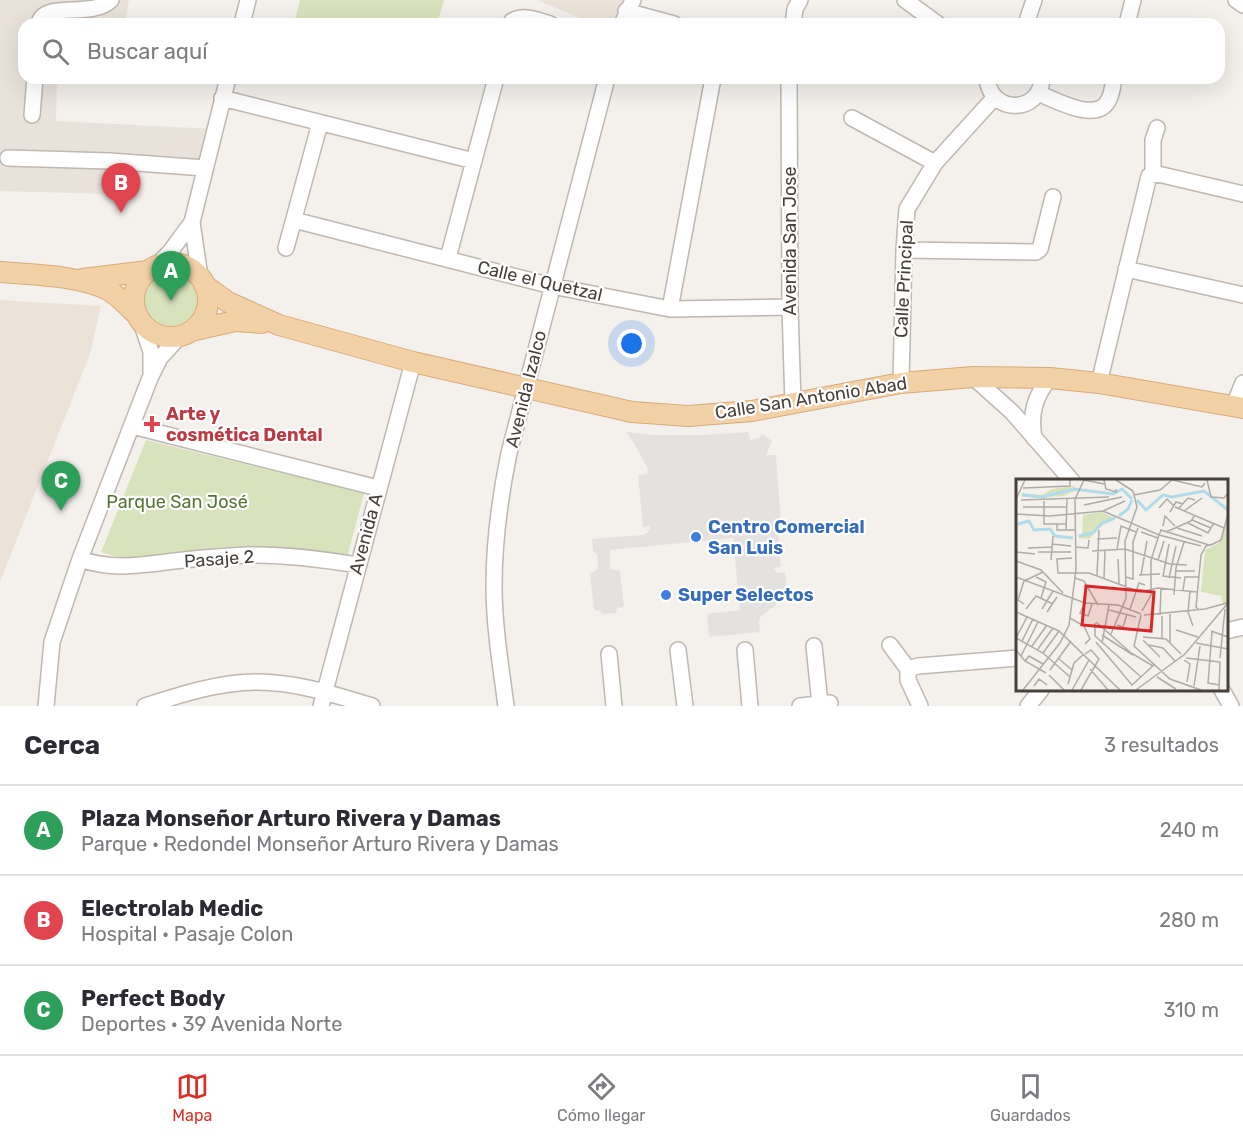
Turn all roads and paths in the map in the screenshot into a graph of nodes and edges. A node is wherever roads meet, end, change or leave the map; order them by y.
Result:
1 (111, 0) edge
2 (248, 0) edge
3 (800, 0) edge
4 (1034, 0) edge
5 (1133, 0) edge
6 (1236, 0) edge
7 (914, 3) edge
8 (1243, 5) edge
9 (627, 12) edge
10 (40, 18) edge
11 (244, 18) edge
12 (650, 18) edge
13 (794, 18) edge
14 (931, 18) edge
15 (1028, 18) edge
16 (1128, 18) edge
17 (35, 84) edge
18 (226, 84) edge
19 (494, 84) edge
20 (605, 84) edge
21 (712, 84) edge
22 (789, 84) edge
23 (988, 84) edge
24 (1040, 84) edge
25 (1112, 84) edge
26 (1038, 93) junction
27 (994, 97) junction
28 (222, 98) junction
29 (32, 115) dead end
30 (852, 118) dead end
31 (320, 123) junction
32 (1158, 128) dead end
33 (8, 158) dead end
34 (474, 161) junction
35 (935, 164) junction
36 (205, 168) junction
37 (1151, 175) junction
38 (1243, 194) edge
39 (1053, 197) dead end
40 (294, 220) junction
41 (192, 222) junction
42 (286, 248) dead end
43 (904, 250) junction
44 (448, 258) junction
45 (152, 268) junction
46 (1126, 268) junction
47 (0, 272) edge
48 (71, 279) junction
49 (202, 281) junction
50 (552, 286) junction
51 (1243, 296) edge
52 (790, 307) junction
53 (670, 309) junction
54 (139, 319) junction
55 (279, 325) junction
56 (185, 334) junction
57 (413, 362) junction
58 (973, 377) junction
59 (150, 378) junction
60 (1050, 378) junction
61 (901, 383) junction
62 (1099, 383) junction
63 (1243, 383) edge
64 (525, 388) junction
65 (793, 404) junction
66 (1239, 407) edge
67 (132, 426) junction
68 (1034, 438) junction
69 (1070, 479) edge
70 (378, 488) junction
71 (80, 560) junction
72 (358, 565) junction
73 (1243, 627) edge
74 (1228, 631) edge
75 (890, 645) dead end
76 (814, 646) dead end
77 (678, 650) dead end
78 (745, 650) dead end
79 (609, 654) dead end
80 (1016, 658) edge
81 (908, 669) junction
82 (1040, 691) edge
83 (1223, 691) edge
84 (322, 699) edge
85 (827, 705) edge
86 (46, 706) edge
87 (145, 706) edge
88 (372, 706) edge
89 (506, 706) edge
90 (614, 706) edge
91 (685, 706) edge
92 (750, 706) edge
93 (800, 706) edge
94 (920, 706) edge
95 (1028, 706) edge
96 (1231, 706) edge

1 - 10 street
2 - 11 street
3 - 13 street
4 - 15 street
5 - 16 street
6 - 8 street
7 - 14 street
9 - 12 street
17 - 29 street
18 - 28 street
19 - 34 street
20 - 50 street, Avenida Izalco
21 - 53 street
22 - 52 street, Avenida San Jose
23 - 27 street
24 - 26 street
25 - 26 street
26 - 27 street
27 - 35 street, Calle Principal
28 - 31 street
28 - 36 street
30 - 35 street
31 - 34 street
31 - 40 street
32 - 37 street
33 - 36 street
34 - 44 street
35 - 43 street, Calle Principal
36 - 41 street
37 - 38 street
37 - 46 street
39 - 43 street
40 - 42 street
40 - 44 street, Calle el Quetzal
41 - 45 street
41 - 49 street
43 - 61 street, Calle Principal
44 - 50 street, Calle el Quetzal
45 - 48 main road
45 - 49 main road
45 - 54 main road
46 - 51 street
46 - 62 street
47 - 48 main road
48 - 54 main road
49 - 55 main road, Calle San Antonio Abad
49 - 56 main road
50 - 53 street, Calle el Quetzal
50 - 64 street, Avenida Izalco
52 - 53 street, Calle el Quetzal
52 - 65 street, Avenida San Jose
54 - 56 main road
54 - 59 street
55 - 56 main road, Calle San Antonio Abad
55 - 57 main road, Calle San Antonio Abad
56 - 59 street
57 - 64 main road, Calle San Antonio Abad
57 - 70 street, Avenida A
58 - 60 main road, Calle San Antonio Abad
58 - 61 main road, Calle San Antonio Abad
58 - 68 street
59 - 67 street
60 - 62 main road, Calle San Antonio Abad
60 - 68 street
61 - 65 main road, Calle San Antonio Abad
62 - 66 main road, Calle San Antonio Abad
63 - 66 street
64 - 65 main road, Calle San Antonio Abad
64 - 89 street, Avenida Izalco
67 - 70 street
67 - 71 street
68 - 69 street
70 - 72 street, Avenida A
71 - 72 street, Pasaje 2
71 - 86 street
72 - 84 street, Avenida A
73 - 74 street
75 - 81 street
76 - 85 street
77 - 91 street
78 - 92 street
79 - 90 street
80 - 81 street
81 - 94 street
82 - 95 street
83 - 96 street
84 - 87 street
84 - 88 street
85 - 93 street

